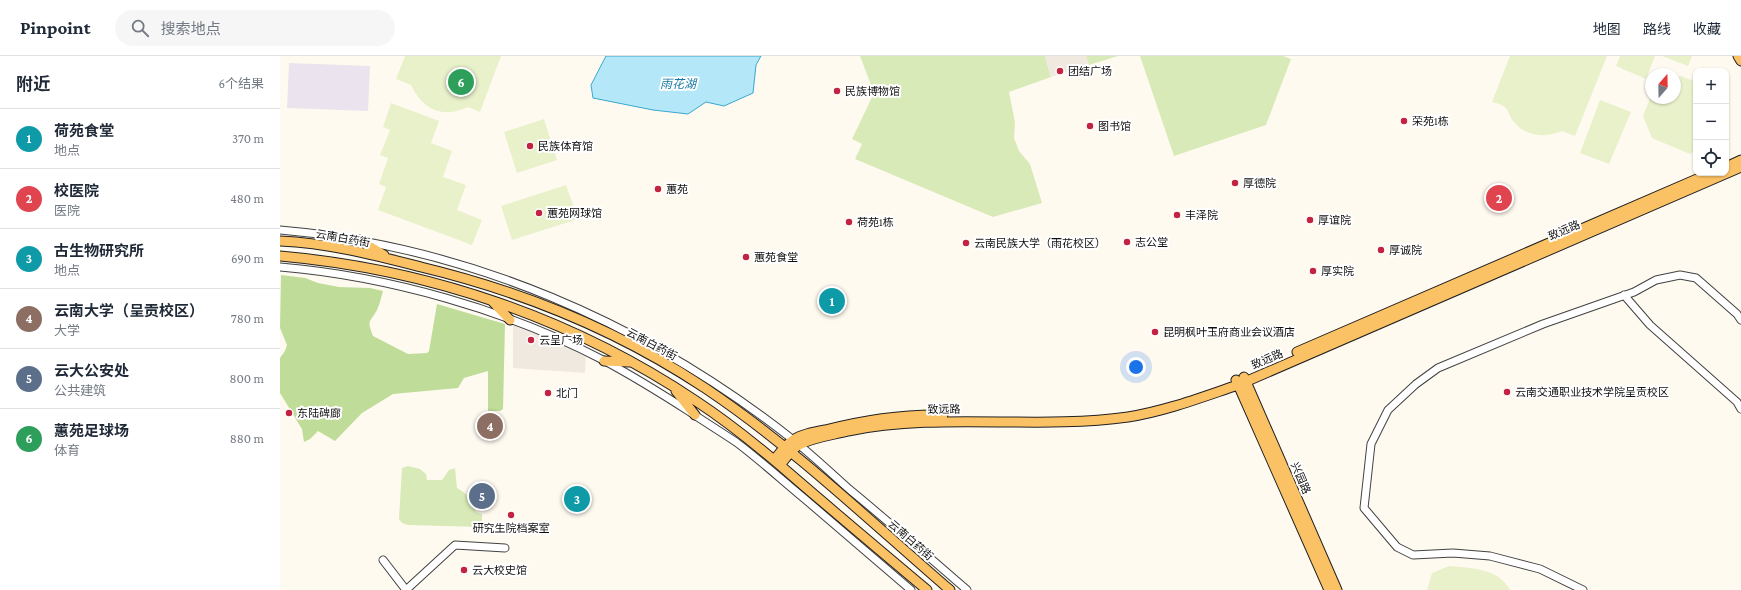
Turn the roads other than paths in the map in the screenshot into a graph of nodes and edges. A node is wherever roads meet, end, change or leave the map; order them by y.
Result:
1 (1738, 56) edge
2 (1741, 61) edge
3 (1741, 160) edge
4 (1729, 166) edge
5 (1741, 167) edge
6 (1705, 176) edge
7 (280, 230) edge
8 (359, 240) junction
9 (280, 242) edge
10 (280, 256) edge
11 (392, 260) junction
12 (280, 267) edge
13 (1624, 295) junction
14 (491, 300) junction
15 (510, 320) junction
16 (1741, 320) edge
17 (604, 361) junction
18 (632, 362) junction
19 (1241, 380) junction
20 (672, 385) junction
21 (1741, 409) edge
22 (695, 416) junction
23 (758, 426) junction
24 (747, 438) junction
25 (796, 443) junction
26 (787, 450) junction
27 (777, 462) junction
28 (823, 480) junction
29 (813, 492) junction
30 (505, 548) dead end
31 (383, 560) dead end
32 (406, 590) edge
33 (911, 590) edge
34 (927, 590) edge
35 (950, 590) edge
36 (967, 590) edge
37 (1329, 590) edge
38 (1337, 590) edge
39 (1583, 590) edge

1 - 2 main road
3 - 4 main road
5 - 19 main road, 致远路
6 - 19 main road, 致远路
7 - 8 street
8 - 11 main road
8 - 25 street
9 - 11 main road, 云南白药街
10 - 14 main road
11 - 23 main road, 云南白药街
12 - 15 street
13 - 16 street
13 - 21 street
13 - 39 street
14 - 15 main road
14 - 18 main road
15 - 17 street
17 - 18 main road
17 - 22 street
18 - 20 main road
19 - 25 main road, 致远路
19 - 37 main road, 兴园路
19 - 38 main road, 兴园路
20 - 22 main road
20 - 24 main road
22 - 33 street
23 - 24 main road
23 - 26 main road, 云南白药街
24 - 27 main road
25 - 26 main road, 致远路
25 - 36 street
26 - 27 main road, 致远路
26 - 28 main road, 云南白药街
27 - 29 main road
28 - 29 main road
28 - 35 main road, 云南白药街
29 - 34 main road
30 - 32 street
31 - 32 street

